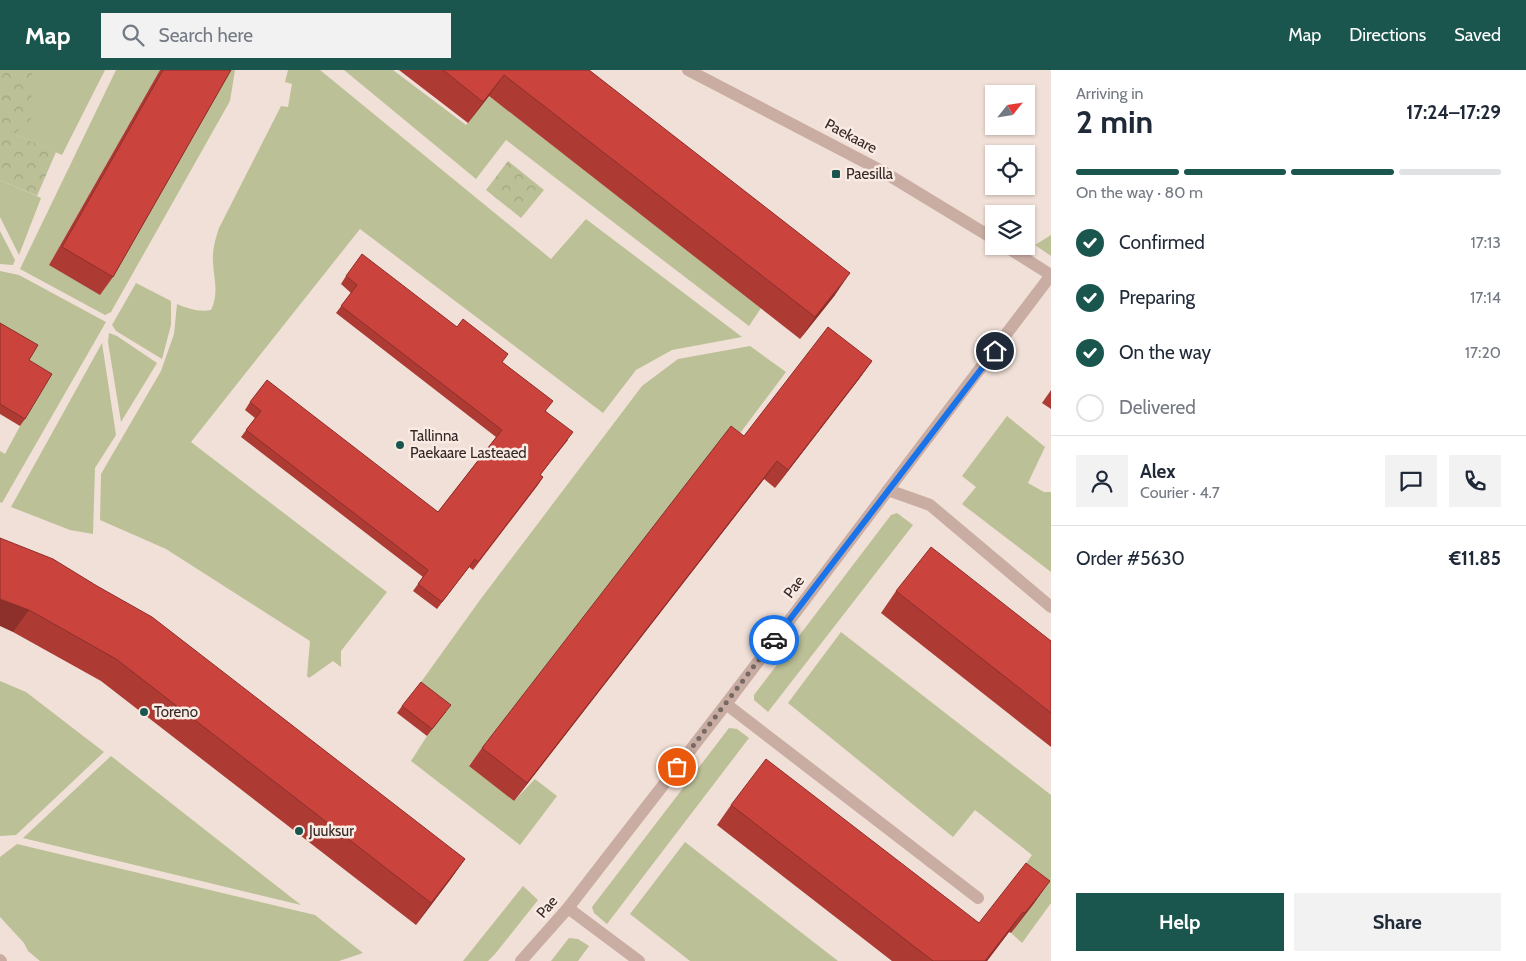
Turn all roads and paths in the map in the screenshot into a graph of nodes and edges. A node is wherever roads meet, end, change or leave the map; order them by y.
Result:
1 (688, 70) edge
2 (985, 233) edge
3 (1019, 255) edge
4 (1051, 275) edge
5 (888, 490) junction
6 (1051, 607) edge
7 (726, 704) junction
8 (978, 898) dead end
9 (568, 908) junction
10 (521, 961) edge
11 (639, 961) edge

1 - 2 street, Paekaare
3 - 4 street
4 - 5 street, Pae
5 - 6 street
5 - 7 street, Pae
7 - 8 street
7 - 9 street, Pae
9 - 10 street, Pae
9 - 11 street

